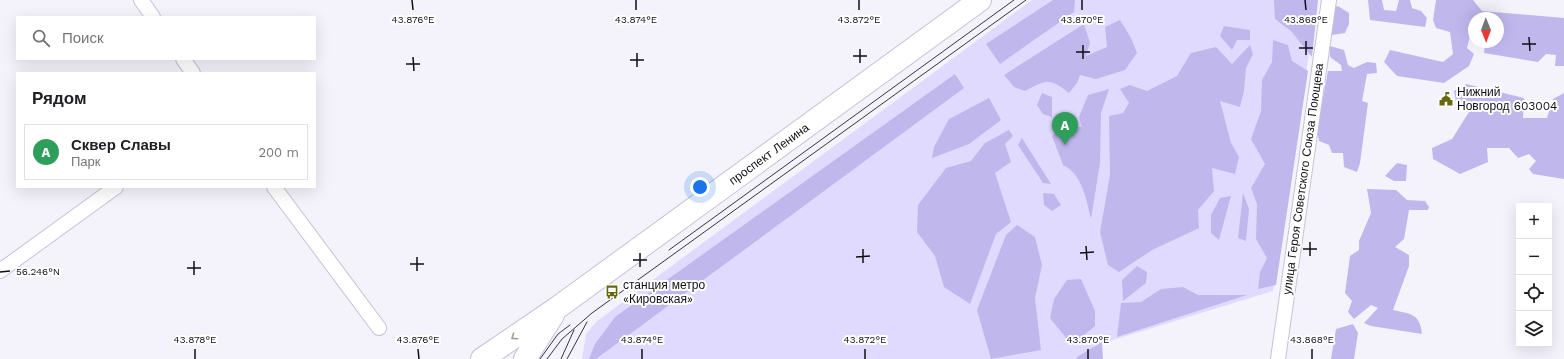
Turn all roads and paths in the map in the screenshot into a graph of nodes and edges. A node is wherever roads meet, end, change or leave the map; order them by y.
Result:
1 (141, 0) edge
2 (980, 0) edge
3 (1328, 0) edge
4 (152, 16) edge
5 (184, 60) edge
6 (191, 72) edge
7 (115, 188) edge
8 (275, 188) edge
9 (0, 271) edge
10 (558, 308) junction
11 (379, 328) dead end
12 (482, 359) edge
13 (525, 359) edge
14 (1278, 359) edge

1 - 4 street
2 - 10 main road, проспект Ленина
3 - 14 street, улица Героя Советского Союза Поющева
5 - 6 street
7 - 9 street
8 - 11 street
10 -> 12 main road, проспект Ленина
10 - 13 main road, проспект Ленина

